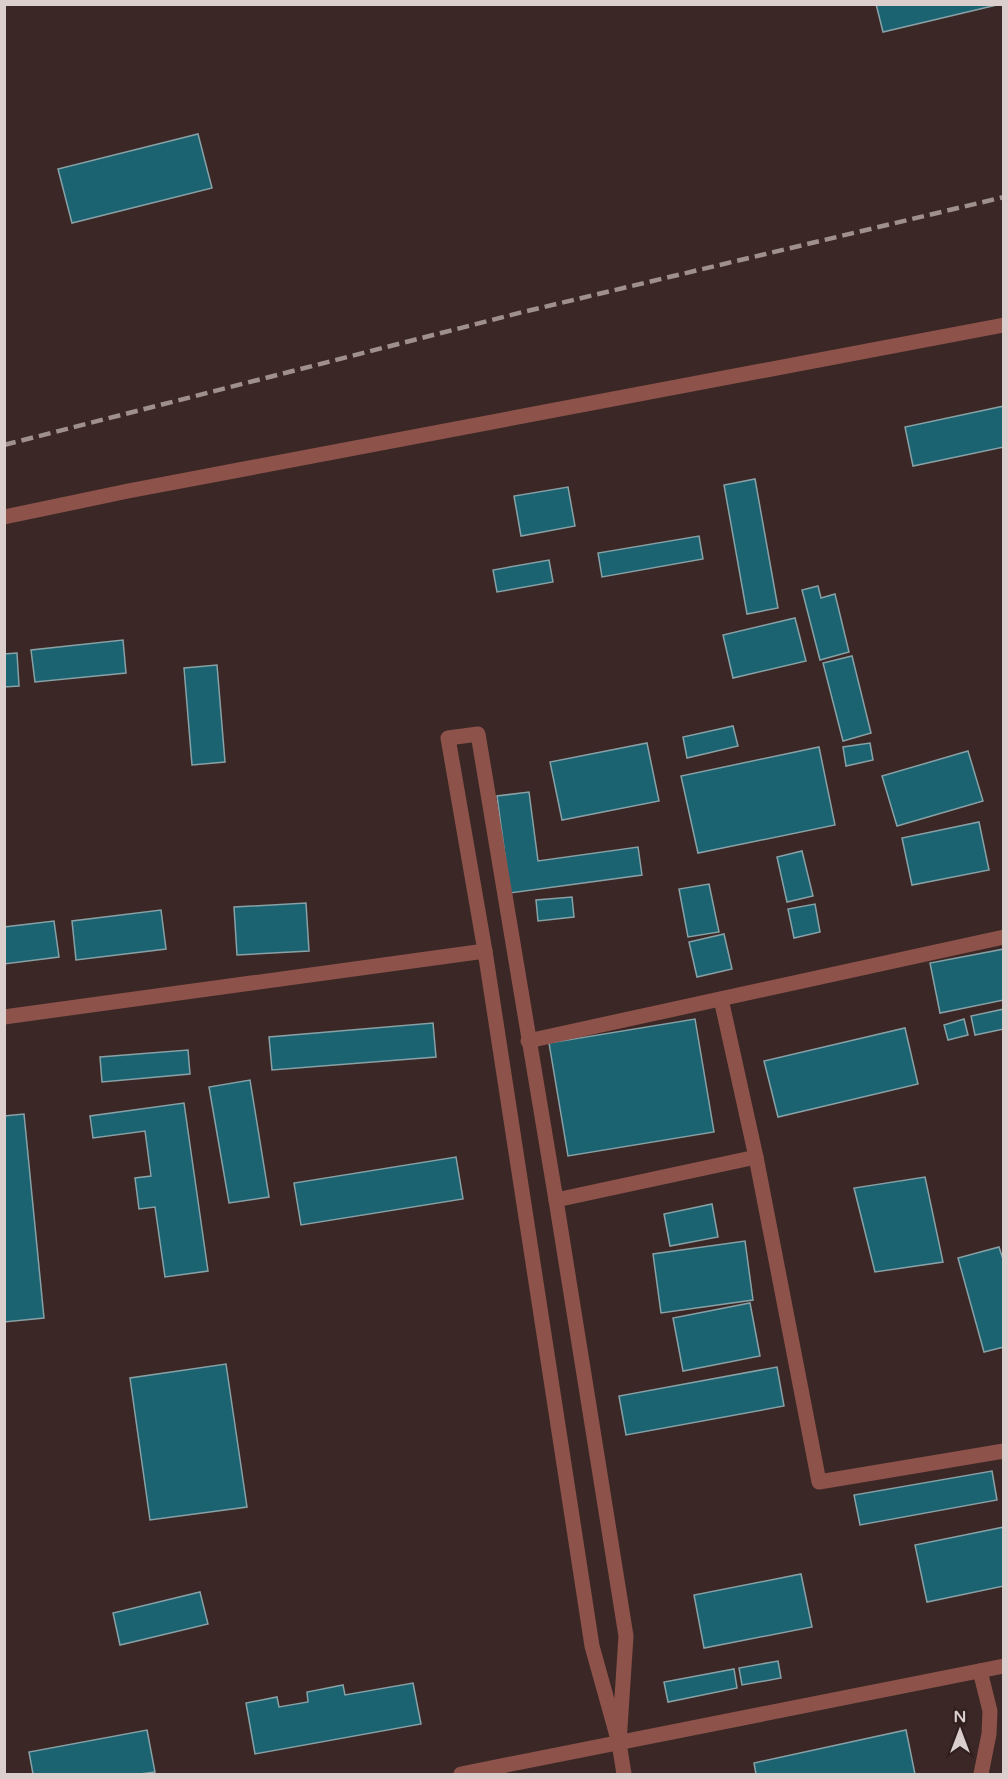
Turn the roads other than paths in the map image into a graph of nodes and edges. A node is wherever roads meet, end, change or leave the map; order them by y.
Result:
1 (1004, 325) edge
2 (4, 517) edge
3 (1004, 937) edge
4 (485, 951) junction
5 (721, 999) junction
6 (4, 1017) edge
7 (528, 1041) junction
8 (756, 1157) junction
9 (556, 1200) junction
10 (1004, 1451) edge
11 (1004, 1666) edge
12 (980, 1671) junction
13 (619, 1743) junction
14 (461, 1774) edge
15 (624, 1774) edge
16 (981, 1774) edge

1 - 2 street
3 - 5 street
4 - 6 street
4 - 7 street
4 - 13 street
5 - 7 street
5 - 8 street
7 - 9 street
8 - 9 street
8 - 10 street
9 - 13 street
11 - 12 street
12 - 13 street
12 - 16 street
13 - 14 street
13 - 15 street

